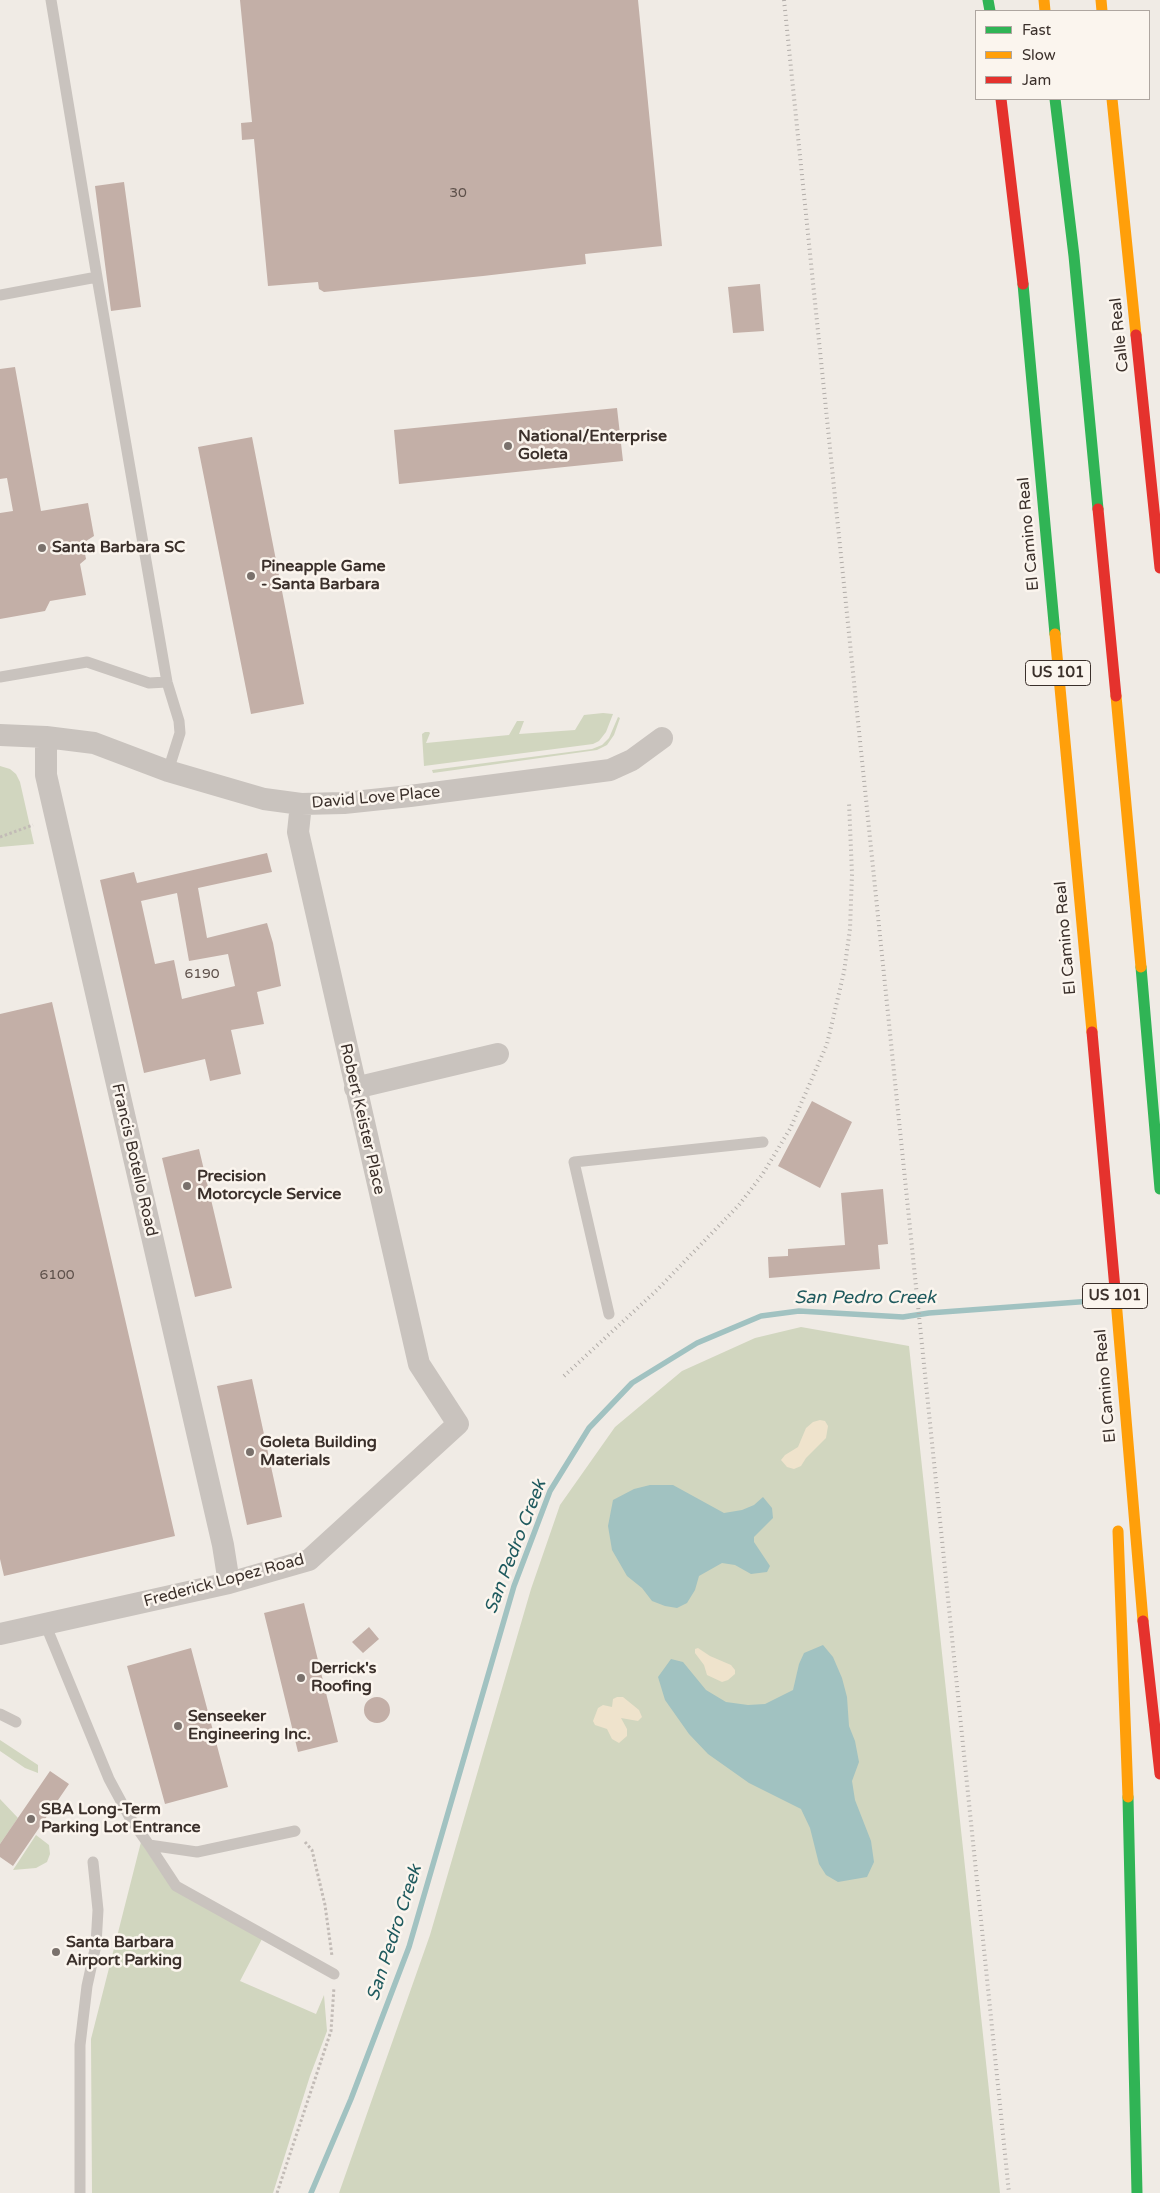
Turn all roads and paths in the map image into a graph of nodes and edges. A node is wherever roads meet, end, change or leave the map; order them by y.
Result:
1 (51, 0) edge
2 (1001, 100) edge
3 (1055, 100) edge
4 (1112, 100) edge
5 (97, 277) junction
6 (0, 295) edge
7 (1160, 568) edge
8 (0, 677) edge
9 (167, 682) junction
10 (0, 735) edge
11 (46, 737) junction
12 (662, 738) dead end
13 (168, 771) junction
14 (301, 804) junction
15 (33, 825) dead end
16 (0, 837) edge
17 (498, 1054) dead end
18 (355, 1088) junction
19 (762, 1142) dead end
20 (1160, 1189) edge
21 (609, 1314) dead end
22 (458, 1424) joint
23 (1128, 1450) junction
24 (1121, 1503) dead end
25 (1119, 1521) dead end
26 (229, 1583) junction
27 (46, 1626) junction
28 (0, 1634) edge
29 (0, 1714) edge
30 (16, 1722) dead end
31 (1160, 1774) edge
32 (296, 1831) joint
33 (149, 1845) junction
34 (93, 1862) dead end
35 (334, 1974) junction
36 (80, 2193) edge
37 (277, 2193) edge
38 (1137, 2193) edge

1 - 5 lane
2 - 23 main road, El Camino Real / US 101
3 - 20 main road, US 101
4 - 7 main road, Calle Real
5 - 6 lane
5 - 9 lane
8 - 9 lane
9 - 13 lane
10 - 11 street, David Love Place
11 - 13 street, David Love Place
11 - 26 street, Francis Botello Road
12 - 14 street, David Love Place
13 - 14 street, David Love Place
14 - 18 street, Robert Keister Place
15 - 16 path
17 - 18 street
18 - 22 street, Robert Keister Place
19 - 21 lane
22 - 26 street, Frederick Lopez Road
23 - 24 main road
23 - 31 main road, El Camino Real / US 101
25 - 38 main road
26 - 27 street, Frederick Lopez Road
27 - 28 street, Frederick Lopez Road
27 - 33 lane
29 - 30 lane
32 - 33 lane
32 - 35 path
33 - 35 lane
34 - 36 lane
35 - 37 path

